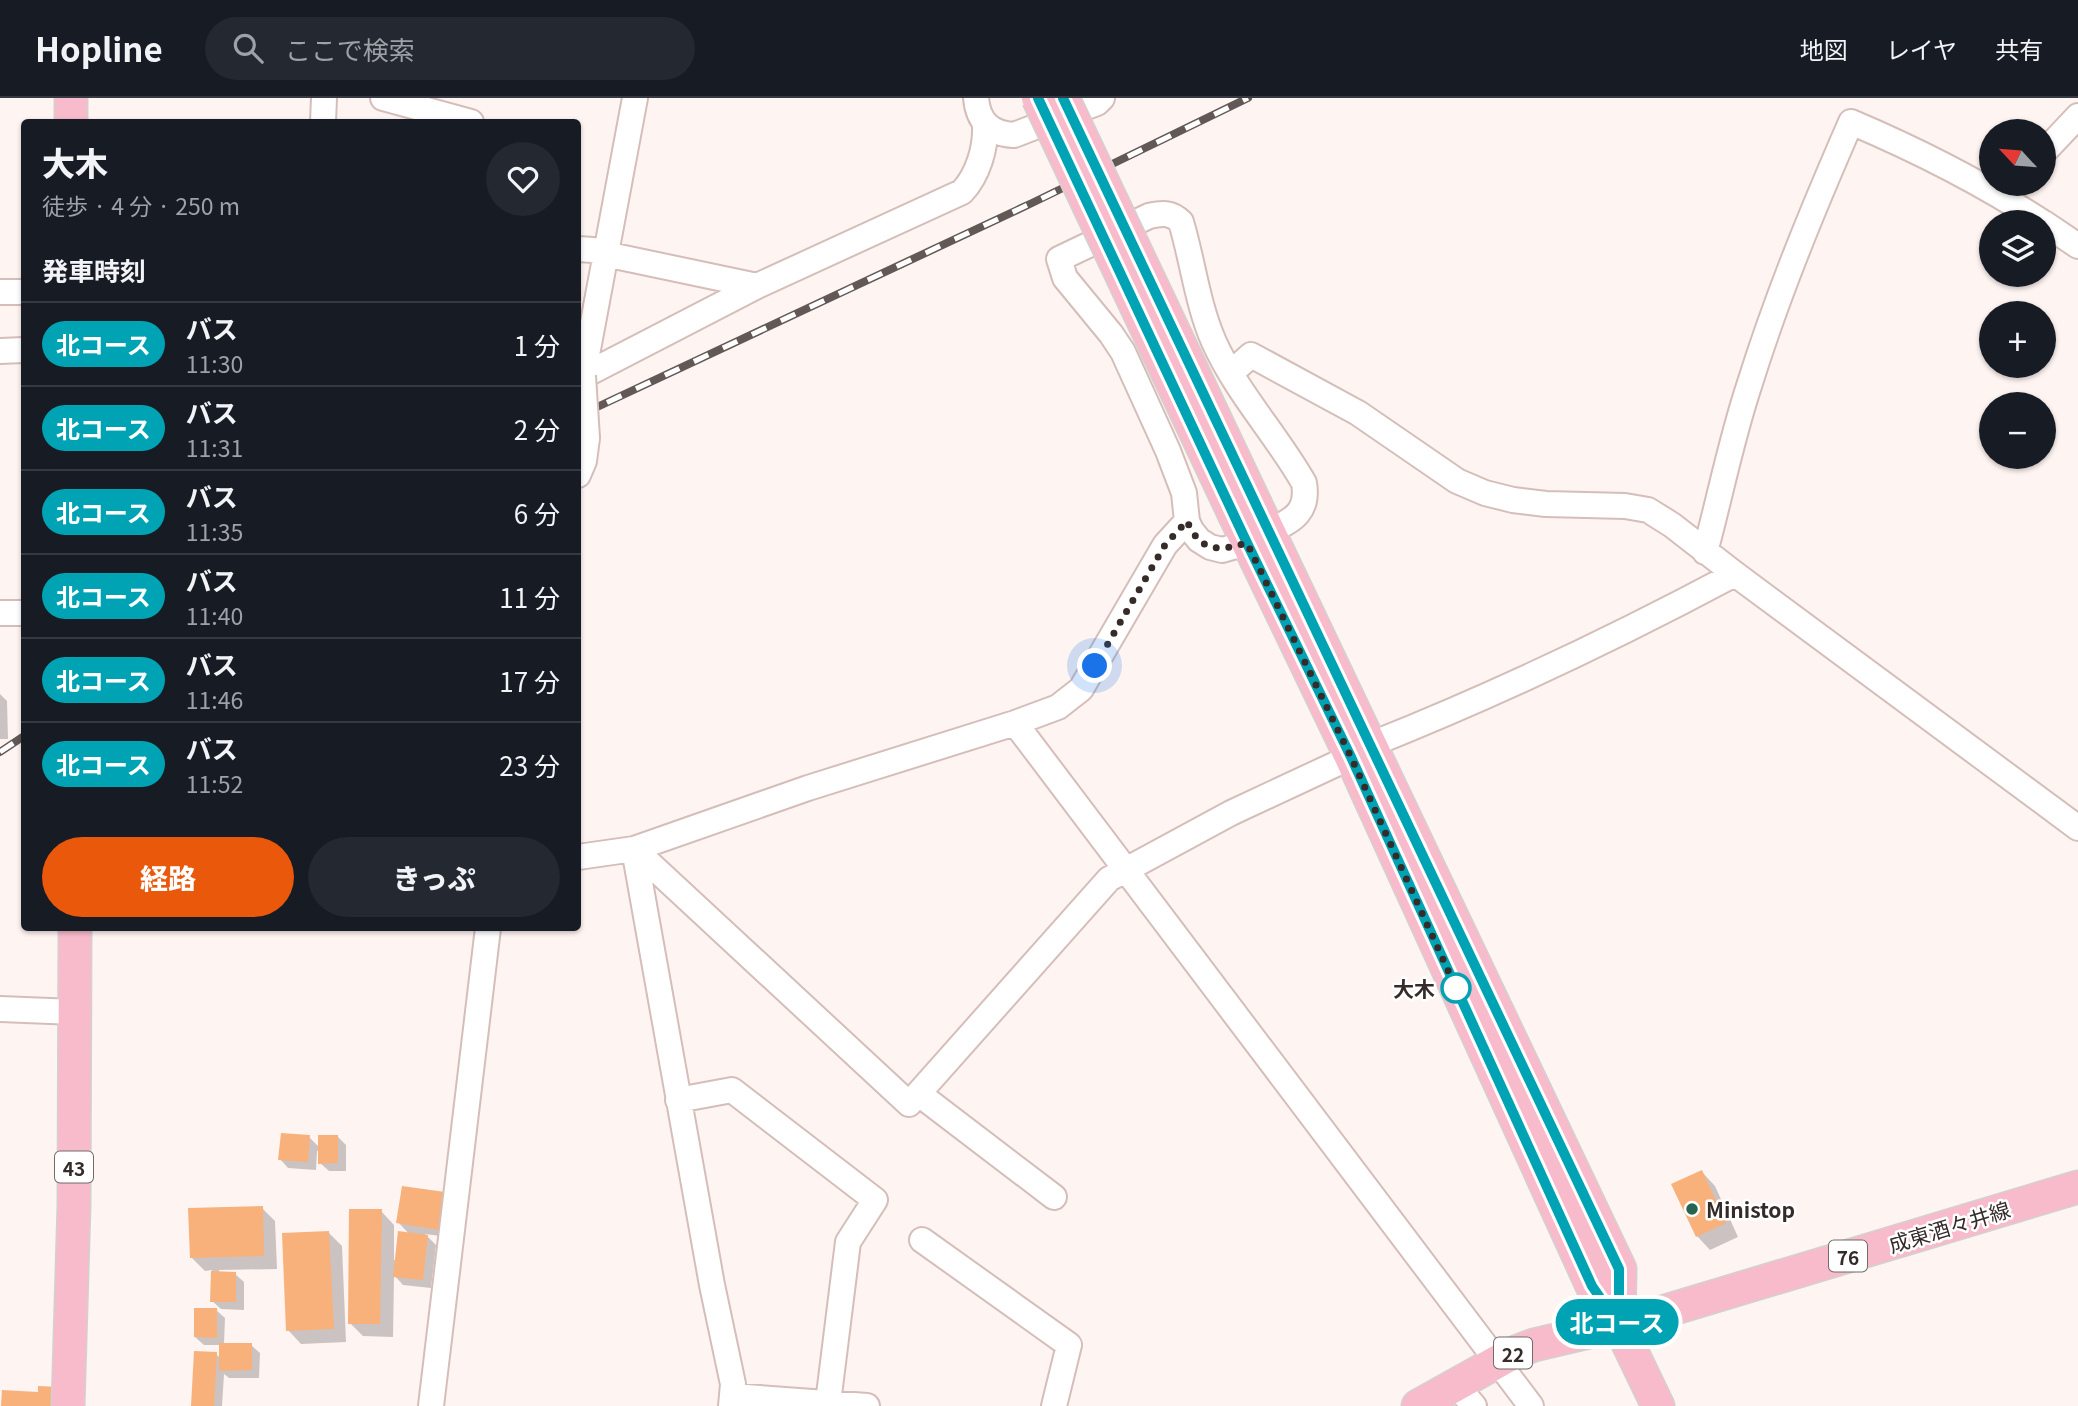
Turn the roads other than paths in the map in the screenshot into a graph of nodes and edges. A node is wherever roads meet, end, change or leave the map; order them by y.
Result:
1 (71, 98) edge
2 (324, 98) edge
3 (383, 98) edge
4 (635, 98) edge
5 (975, 98) edge
6 (1038, 98) edge
7 (1063, 98) edge
8 (1102, 98) edge
9 (2078, 116) edge
10 (71, 119) edge
11 (323, 119) edge
12 (460, 119) edge
13 (985, 125) junction
14 (2060, 145) edge
15 (1979, 178) edge
16 (2014, 196) edge
17 (2029, 210) edge
18 (2056, 232) edge
19 (2078, 246) edge
20 (581, 249) edge
21 (605, 254) junction
22 (757, 286) junction
23 (0, 292) edge
24 (21, 292) edge
25 (21, 350) edge
26 (0, 351) edge
27 (1231, 373) junction
28 (583, 376) junction
29 (581, 468) edge
30 (1187, 521) junction
31 (1252, 524) junction
32 (1705, 552) junction
33 (1735, 575) junction
34 (0, 613) edge
35 (21, 613) edge
36 (1015, 723) junction
37 (1361, 751) junction
38 (2078, 828) edge
39 (634, 849) junction
40 (581, 857) edge
41 (1125, 869) junction
42 (75, 931) edge
43 (488, 931) edge
44 (0, 1009) edge
45 (75, 1012) junction
46 (919, 1094) junction
47 (678, 1100) junction
48 (2078, 1187) edge
49 (1054, 1198) dead end
50 (922, 1240) dead end
51 (1619, 1325) junction
52 (1498, 1362) junction
53 (1465, 1395) edge
54 (731, 1401) edge
55 (828, 1403) junction
56 (68, 1406) edge
57 (431, 1406) edge
58 (867, 1406) edge
59 (1054, 1406) edge
60 (1418, 1406) edge
61 (1531, 1406) edge
62 (1658, 1406) edge

1 - 10 main road
2 - 11 street
3 - 12 street
4 - 21 street
5 - 13 street
6 - 31 main road, bridge
7 - 31 main road, bridge
8 - 13 street
9 - 14 street
13 - 22 street
15 - 32 street
16 - 17 street
18 - 19 street
20 - 21 street
21 - 22 street
21 - 28 street
22 - 28 street
23 - 24 street
25 - 26 street
27 - 30 street
27 - 31 street
27 - 32 street
28 - 29 street, bridge
30 - 31 street
30 - 36 street
31 - 37 main road
32 - 33 street
33 - 37 street
33 - 38 street
34 - 35 street
36 - 39 street
36 - 41 street
37 - 41 street
37 - 51 main road
39 - 40 street
39 - 46 street
39 - 47 street
41 - 46 street
41 - 52 street
42 - 45 main road, 43
43 - 57 street
44 - 45 street
45 - 56 main road, 43
46 - 49 street
47 - 54 street
47 - 55 street
48 - 51 main road, 成東酒々井線 / 76
50 - 59 street
51 - 52 main road, 22
51 - 62 main road
52 - 53 main road, 22
52 - 61 street
53 - 60 main road, 22
54 - 55 street
55 - 58 street

